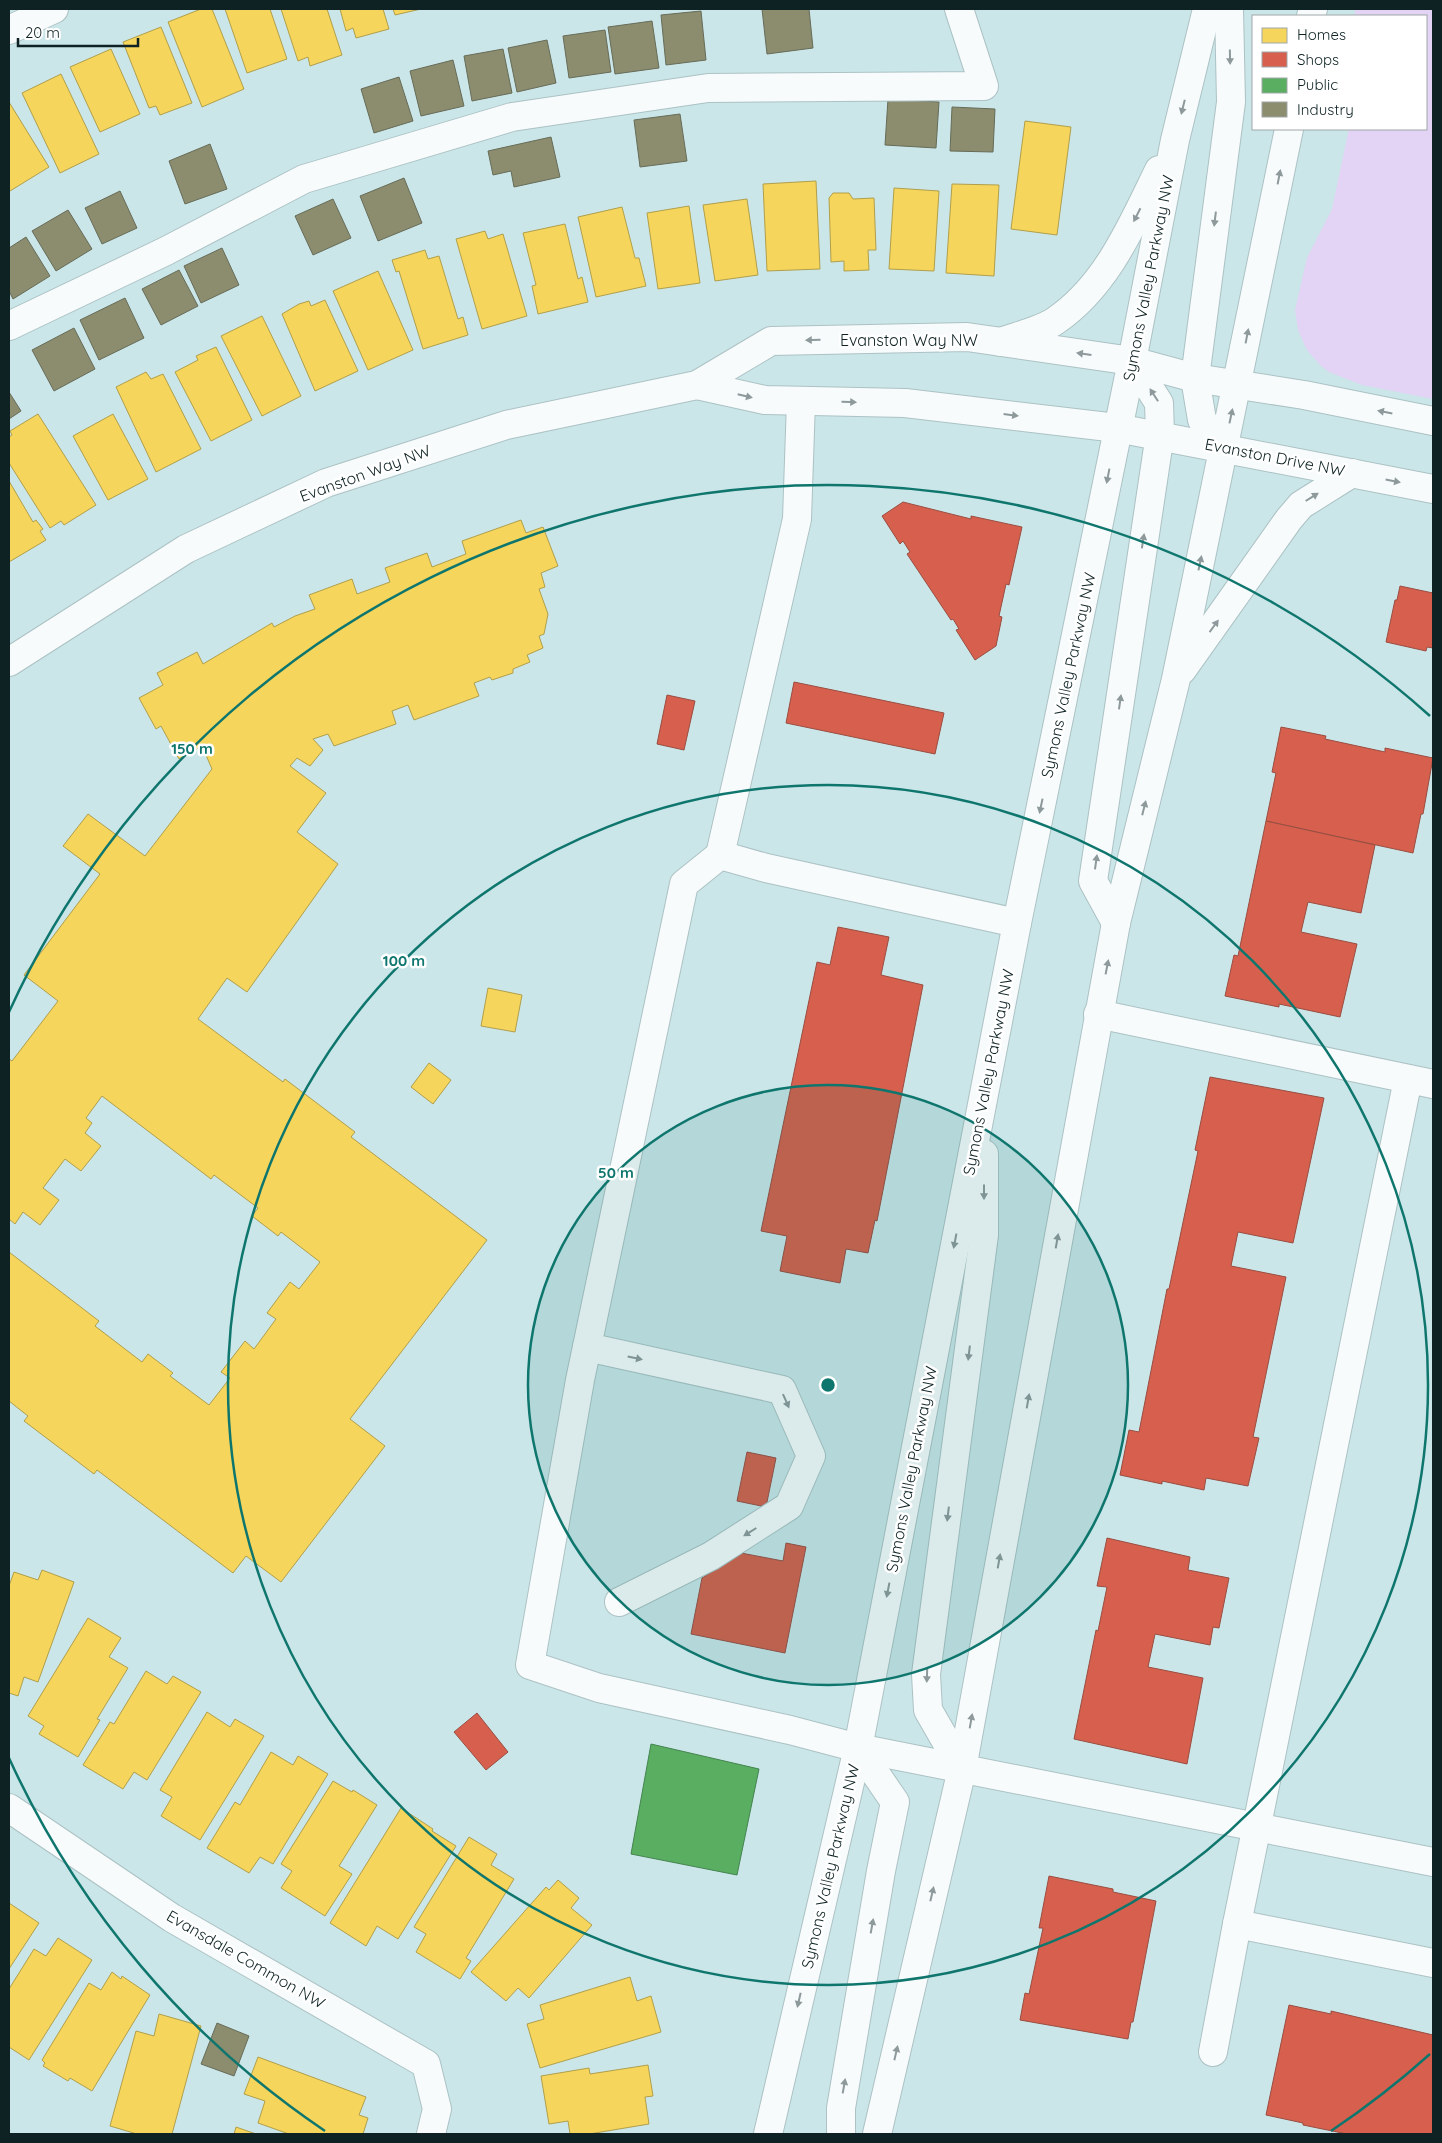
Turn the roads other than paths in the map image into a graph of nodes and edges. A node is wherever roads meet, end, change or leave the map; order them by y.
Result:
1 (54, 9) edge
2 (959, 9) edge
3 (1207, 9) edge
4 (1229, 9) edge
5 (9, 30) edge
6 (1289, 130) edge
7 (1174, 140) junction
8 (9, 326) edge
9 (1001, 342) junction
10 (1132, 361) junction
11 (1195, 378) junction
12 (1237, 384) junction
13 (697, 385) junction
14 (801, 401) junction
15 (1433, 421) edge
16 (1117, 428) junction
17 (1160, 434) junction
18 (1224, 447) junction
19 (1352, 473) junction
20 (1433, 489) edge
21 (9, 662) edge
22 (1176, 679) junction
23 (720, 855) junction
24 (1017, 923) junction
25 (1116, 923) junction
26 (1098, 1014) junction
27 (1420, 1081) edge
28 (984, 1090) junction
29 (587, 1347) junction
30 (619, 1602) dead end
31 (858, 1748) junction
32 (962, 1769) junction
33 (9, 1808) edge
34 (1256, 1827) junction
35 (1433, 1862) edge
36 (1237, 1924) junction
37 (1433, 1963) edge
38 (1214, 2052) dead end
39 (431, 2134) edge
40 (768, 2134) edge
41 (841, 2134) edge
42 (877, 2134) edge

1 - 5 main road
2 - 8 main road
3 -> 7 main road, Symons Valley Parkway NW
4 -> 11 main road
12 -> 6 main road
7 -> 9 main road
7 - 10 main road, Symons Valley Parkway NW
10 -> 9 main road, Evanston Way NW
9 -> 13 main road, Evanston Way NW
10 - 11 main road
10 - 16 main road, Symons Valley Parkway NW
17 -> 10 main road
11 - 12 main road
11 - 18 main road
15 -> 12 main road
18 -> 12 main road
13 -> 14 main road, Evanston Way NW
13 - 21 main road, Evanston Way NW
14 -> 16 main road, Evanston Way NW
14 - 23 main road
16 - 17 main road, Evanston Drive NW
16 -> 24 main road, Symons Valley Parkway NW
17 - 18 main road, Evanston Drive NW
25 -> 17 main road
18 - 19 main road, Evanston Drive NW
22 -> 18 main road
19 -> 20 main road, Evanston Drive NW
22 -> 19 main road
25 -> 22 main road
23 - 24 main road
23 - 29 main road
24 - 28 main road, Symons Valley Parkway NW
26 -> 25 main road
26 - 27 main road
32 -> 26 main road
27 - 34 main road
28 -> 31 main road, Symons Valley Parkway NW
28 -> 32 main road
29 -> 30 main road
29 - 31 main road
31 - 32 main road
31 -> 40 main road, Symons Valley Parkway NW
41 -> 31 main road
32 - 34 main road
42 -> 32 main road
33 - 39 main road, Evansdale Common NW
34 - 35 main road
34 - 36 main road
36 - 37 main road
36 - 38 main road

